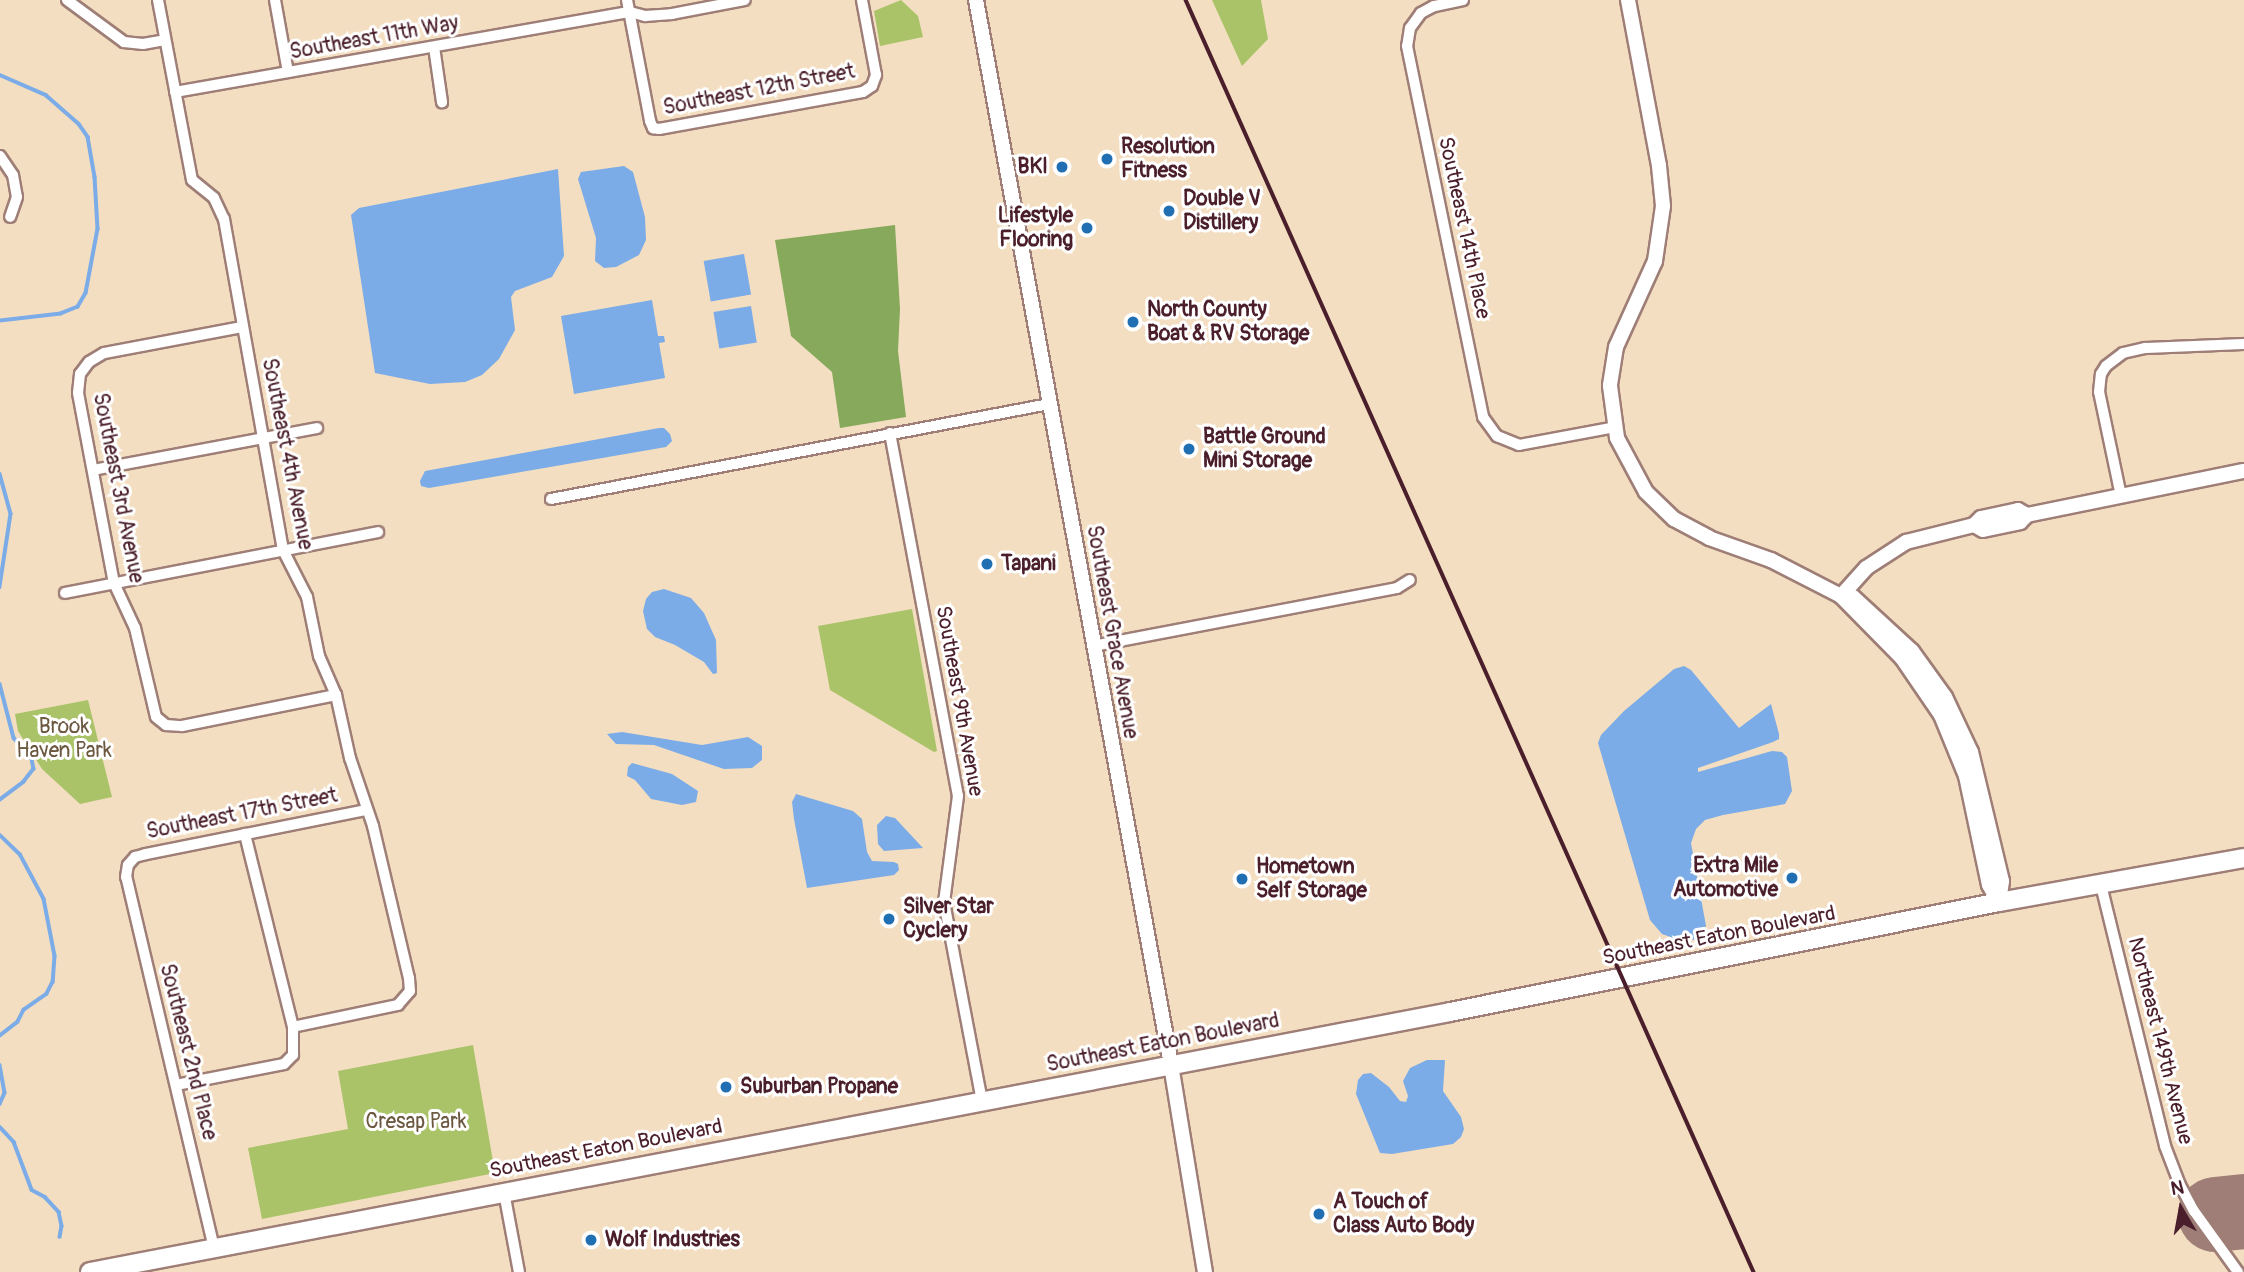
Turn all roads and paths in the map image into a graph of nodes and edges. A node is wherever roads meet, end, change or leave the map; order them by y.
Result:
1 (66, 0) edge
2 (158, 0) edge
3 (275, 0) edge
4 (627, 0) edge
5 (745, 0) edge
6 (862, 0) edge
7 (976, 0) edge
8 (1463, 0) edge
9 (1628, 0) edge
10 (630, 12) junction
11 (165, 40) junction
12 (433, 47) junction
13 (288, 72) junction
14 (175, 92) junction
15 (442, 102) dead end
16 (0, 156) edge
17 (10, 217) dead end
18 (242, 327) junction
19 (2244, 344) edge
20 (1049, 404) junction
21 (1615, 427) junction
22 (317, 428) dead end
23 (890, 433) junction
24 (261, 438) junction
25 (93, 470) junction
26 (2244, 471) edge
27 (2121, 496) junction
28 (551, 499) dead end
29 (378, 532) dead end
30 (283, 550) junction
31 (1410, 580) dead end
32 (114, 583) junction
33 (65, 593) dead end
34 (1841, 596) junction
35 (1093, 646) junction
36 (336, 695) junction
37 (368, 810) junction
38 (245, 834) junction
39 (2244, 858) edge
40 (128, 864) joint
41 (2101, 885) junction
42 (1999, 902) junction
43 (293, 1027) junction
44 (1171, 1065) junction
45 (176, 1086) junction
46 (982, 1101) junction
47 (504, 1192) junction
48 (214, 1248) junction
49 (90, 1272) edge
50 (519, 1272) edge
51 (1206, 1272) edge
52 (2238, 1272) edge

1 - 11 street
2 - 11 street, Southeast 4th Avenue
3 - 13 street
4 - 10 street
5 - 10 street, Southeast 11th Way
6 - 10 street, Southeast 12th Street
7 - 20 street, Southeast Grace Avenue
8 - 21 street, Southeast 14th Place
9 - 21 street
10 - 12 street, Southeast 11th Way
11 - 14 street, Southeast 4th Avenue
12 - 13 street, Southeast 11th Way
12 - 15 street
13 - 14 street, Southeast 11th Way
14 - 18 street, Southeast 4th Avenue
16 - 17 street
18 - 24 street, Southeast 4th Avenue
18 - 25 street, Southeast 3rd Avenue
19 - 27 street
20 - 23 street
20 - 35 street, Southeast Grace Avenue
21 - 34 street
22 - 24 street
23 - 28 street
23 - 46 street, Southeast 9th Avenue
24 - 25 street
24 - 30 street, Southeast 4th Avenue
25 - 32 street, Southeast 3rd Avenue
26 - 27 street
27 - 34 street
29 - 30 street
30 - 32 street
30 - 36 street, Southeast 4th Avenue
31 - 35 street
32 - 33 street
32 - 36 street, Southeast 3rd Avenue
34 - 42 street
35 - 44 street, Southeast Grace Avenue
36 - 37 street, Southeast 4th Avenue
37 - 38 street, Southeast 17th Street
37 - 43 street, Southeast 4th Avenue
38 - 40 street, Southeast 17th Street
38 - 43 street
39 - 41 main road, Southeast Eaton Boulevard
40 - 45 street, Southeast 2nd Place
41 - 42 main road, Southeast Eaton Boulevard
41 - 52 street, Northeast 149th Avenue
42 - 44 main road, Southeast Eaton Boulevard
43 - 45 street
44 - 46 main road, Southeast Eaton Boulevard
44 - 51 street, Southeast Grace Avenue
45 - 48 street, Southeast 2nd Place
46 - 47 main road, Southeast Eaton Boulevard
47 - 48 main road, Southeast Eaton Boulevard
47 - 50 street
48 - 49 main road, Southeast Eaton Boulevard

